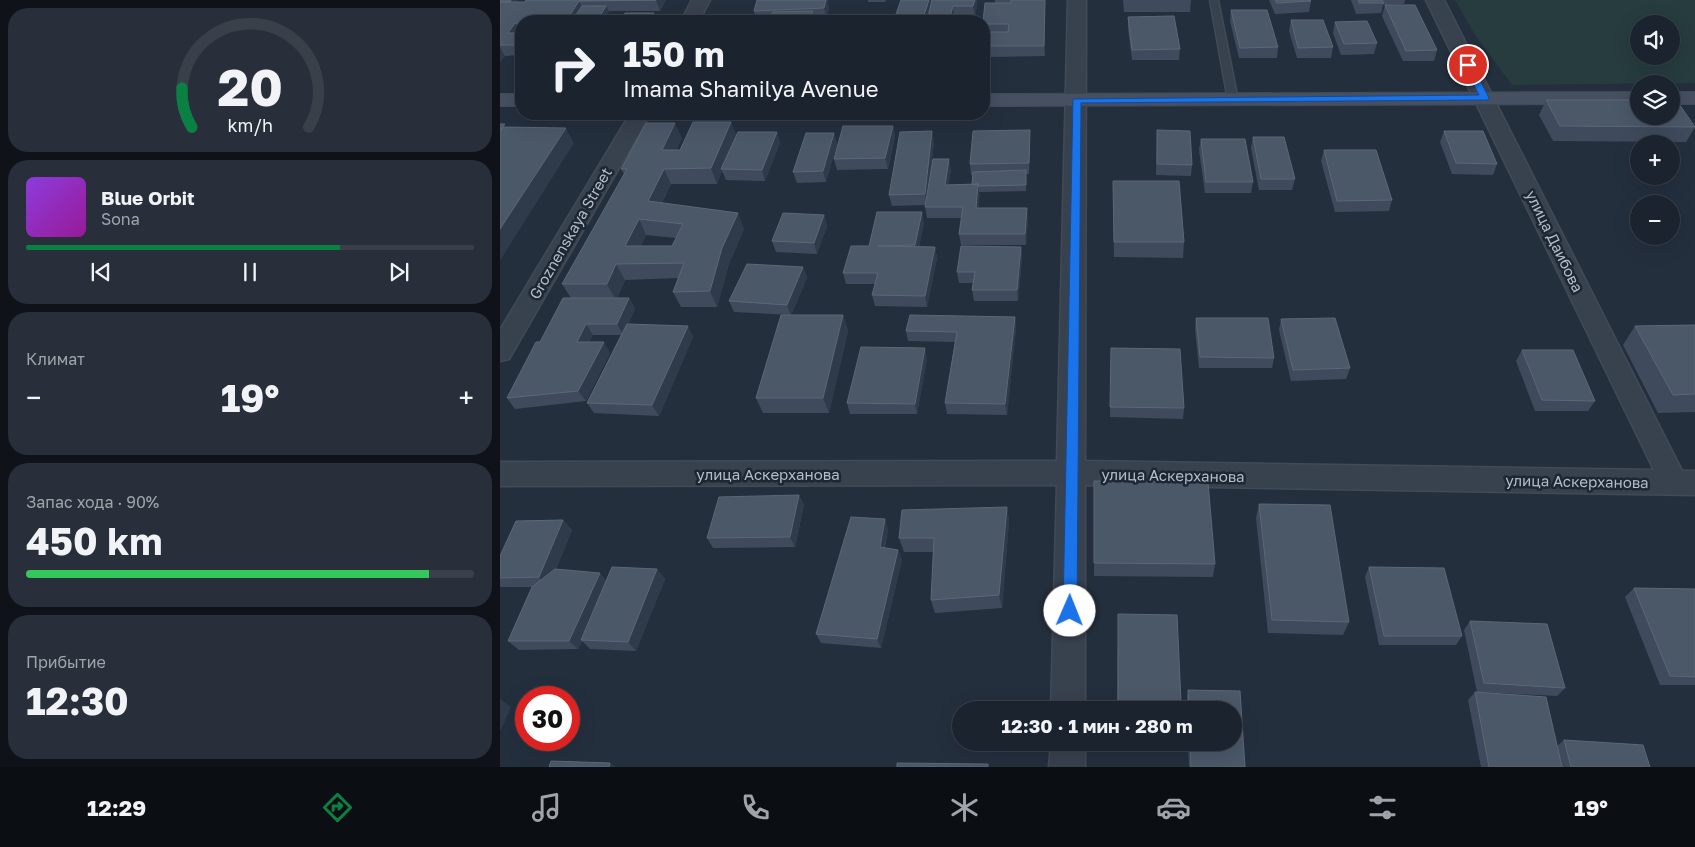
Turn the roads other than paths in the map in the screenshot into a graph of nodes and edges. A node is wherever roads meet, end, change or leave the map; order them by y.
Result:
1 (701, 0) edge
2 (1077, 0) edge
3 (1214, 0) edge
4 (1436, 0) edge
5 (693, 15) edge
6 (1485, 98) junction
7 (1630, 98) edge
8 (1680, 98) edge
9 (1695, 98) edge
10 (500, 100) edge
11 (515, 100) edge
12 (990, 100) edge
13 (1233, 100) junction
14 (1076, 101) junction
15 (636, 120) edge
16 (500, 352) edge
17 (1072, 473) junction
18 (500, 474) edge
19 (1684, 483) edge
20 (1068, 701) edge
21 (1068, 751) edge
22 (1068, 767) edge

1 - 5 street
2 - 14 street
3 - 13 lane
4 - 6 street, улица Даибова
6 - 7 main road
6 - 13 main road
6 - 19 street, улица Даибова
8 - 9 main road
10 - 11 main road
12 - 14 main road
13 - 14 main road
14 - 17 street
15 - 16 street, Groznenskaya Street
17 - 18 street, улица Аскерханова
17 - 19 street, улица Аскерханова
17 - 20 street
21 - 22 street

